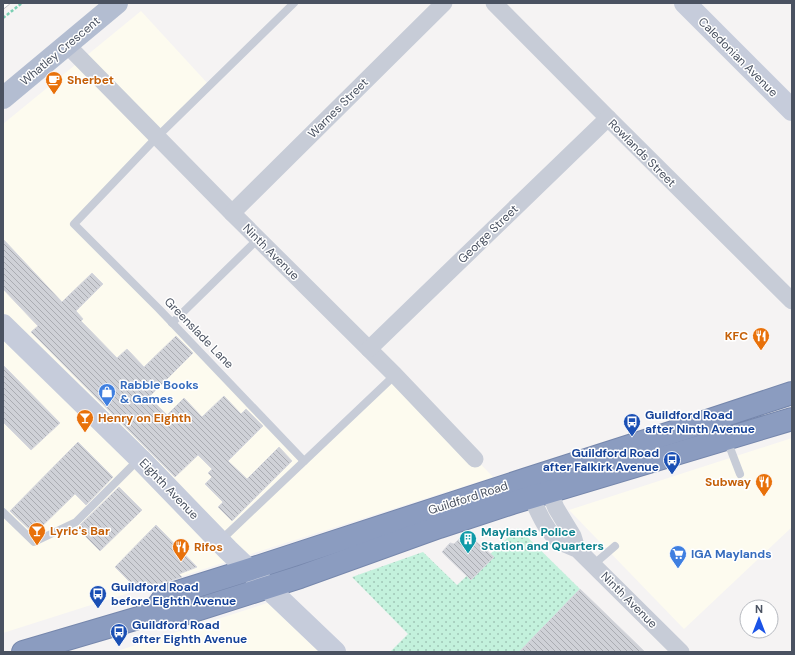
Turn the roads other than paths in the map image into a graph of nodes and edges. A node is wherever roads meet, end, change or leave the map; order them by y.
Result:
1 (117, 3) edge
2 (294, 3) edge
3 (444, 3) edge
4 (494, 3) edge
5 (684, 3) edge
6 (67, 45) junction
7 (3, 98) edge
8 (792, 110) edge
9 (608, 118) junction
10 (157, 137) junction
11 (232, 214) junction
12 (258, 239) junction
13 (792, 301) edge
14 (172, 323) junction
15 (3, 325) edge
16 (3, 340) edge
17 (369, 349) junction
18 (395, 375) junction
19 (792, 393) edge
20 (792, 419) edge
21 (727, 439) junction
22 (475, 459) dead end
23 (304, 461) junction
24 (135, 463) junction
25 (740, 474) dead end
26 (537, 485) junction
27 (3, 512) edge
28 (220, 542) junction
29 (615, 546) dead end
30 (594, 565) junction
31 (241, 573) junction
32 (258, 590) junction
33 (152, 614) junction
34 (24, 652) edge
35 (313, 652) edge
36 (335, 652) edge
37 (681, 652) edge

1 - 6 main road, Whatley Crescent
2 - 10 lane
3 - 11 street, Warnes Street
4 - 9 street, Rowlands Street
5 - 8 street, Caledonian Avenue
6 - 7 main road, Whatley Crescent
6 - 10 street, Ninth Avenue
9 - 13 street, Rowlands Street
9 - 17 street, George Street
10 - 11 street, Ninth Avenue
10 - 14 lane, Greenslade Lane
11 - 12 street, Ninth Avenue
12 - 14 lane
12 - 17 street, Ninth Avenue
14 - 23 lane, Greenslade Lane
15 - 24 street, Eighth Avenue
16 - 24 street, Eighth Avenue
17 - 18 street, Ninth Avenue
18 - 22 street, Ninth Avenue
18 - 23 lane
19 - 26 highway, Guildford Road
20 - 21 highway, Guildford Road
21 - 25 lane
21 - 26 highway, Guildford Road
23 - 28 lane
24 - 27 lane
24 - 28 street, Eighth Avenue
24 - 31 street, Eighth Avenue
26 - 30 street, Ninth Avenue
26 - 31 highway, Guildford Road
26 - 32 highway, Guildford Road
28 - 31 street, Eighth Avenue
29 - 30 lane
30 - 37 street, Ninth Avenue
31 - 32 street, Eighth Avenue
31 - 33 highway, Guildford Road
32 - 33 highway, Guildford Road
32 - 35 street, Eighth Avenue
32 - 36 street, Eighth Avenue
33 - 34 highway, Guildford Road

